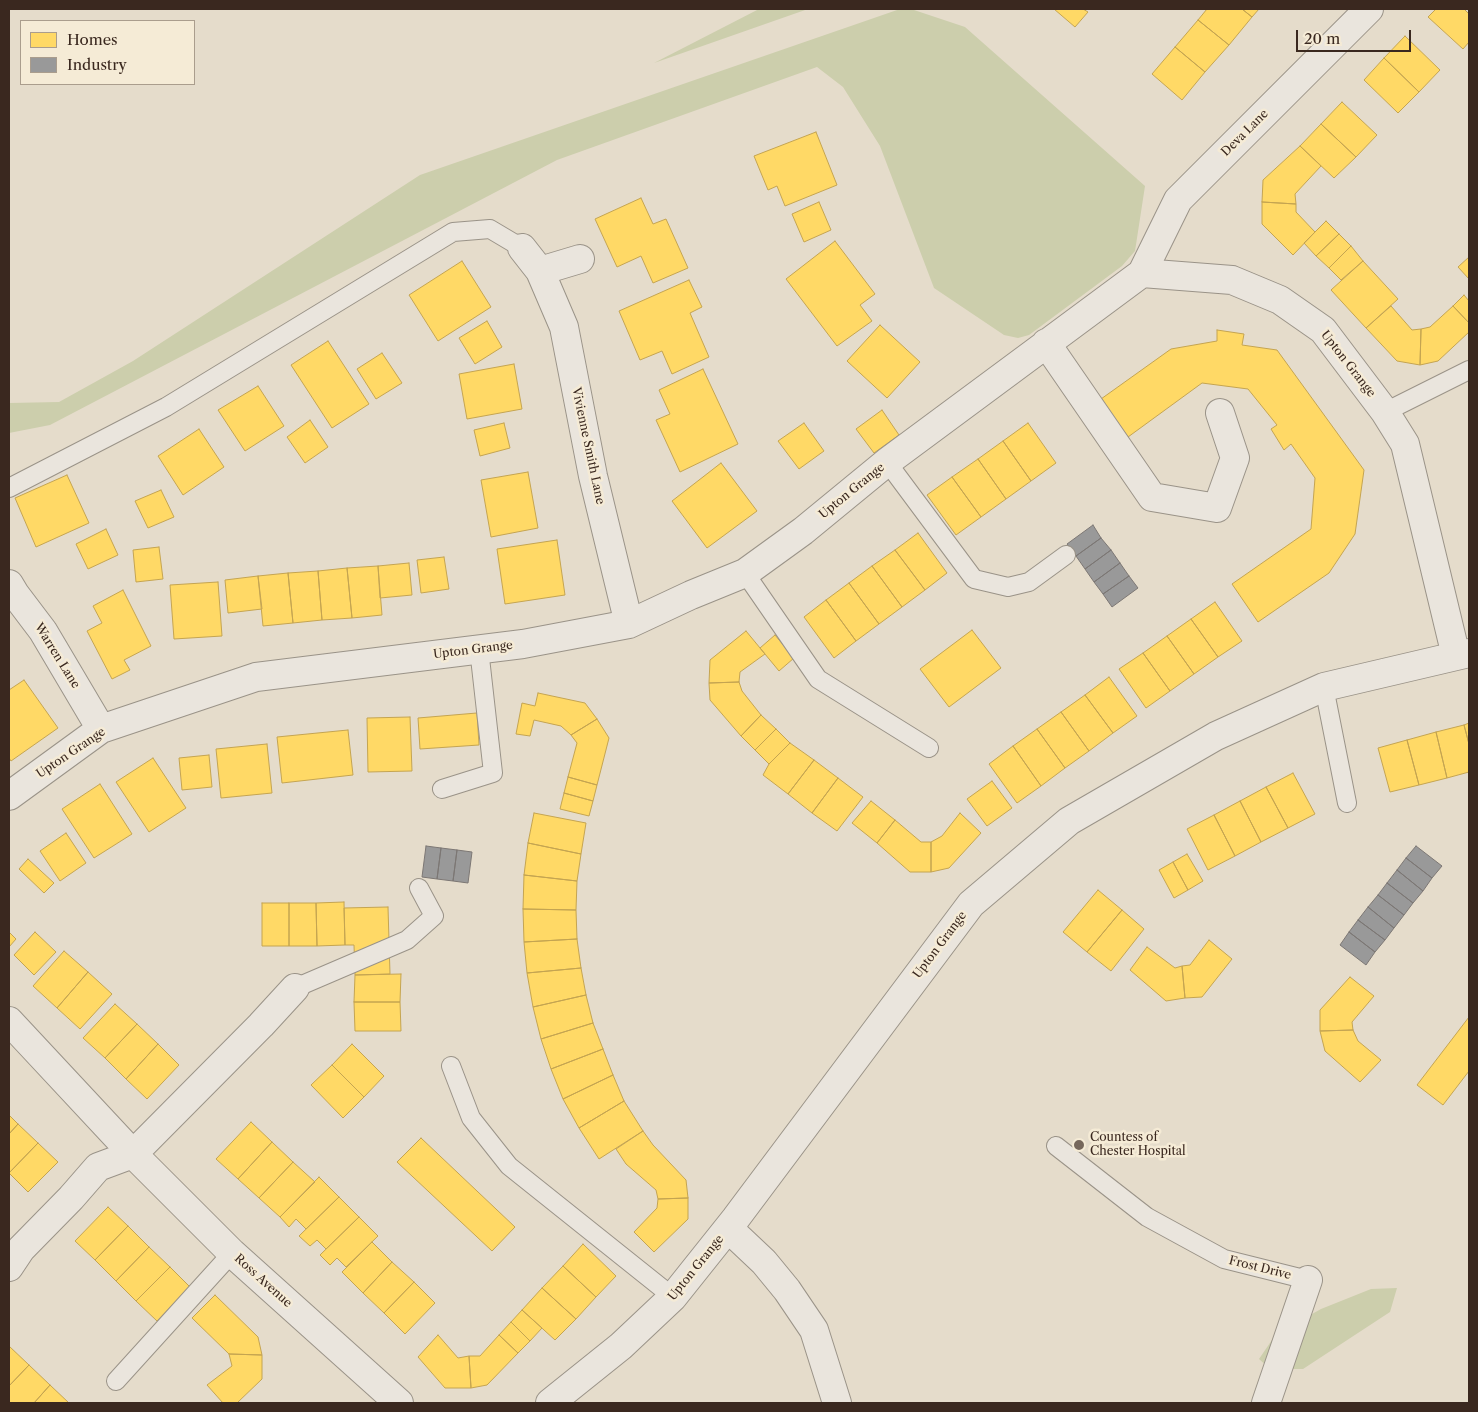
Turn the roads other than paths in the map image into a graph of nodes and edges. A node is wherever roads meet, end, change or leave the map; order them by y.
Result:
1 (1369, 9) edge
2 (522, 248) joint
3 (580, 259) dead end
4 (540, 271) junction
5 (1142, 273) junction
6 (1046, 343) junction
7 (1469, 370) edge
8 (1385, 412) junction
9 (1220, 413) dead end
10 (887, 462) junction
11 (9, 488) edge
12 (1066, 555) dead end
13 (745, 573) junction
14 (9, 584) edge
15 (630, 624) junction
16 (479, 649) junction
17 (1463, 654) edge
18 (1324, 687) junction
19 (101, 729) junction
20 (928, 748) dead end
21 (442, 789) dead end
22 (9, 796) edge
23 (1347, 804) dead end
24 (419, 888) dead end
25 (295, 988) joint
26 (9, 1021) edge
27 (451, 1066) dead end
28 (1056, 1146) dead end
29 (133, 1154) junction
30 (728, 1228) junction
31 (232, 1253) junction
32 (9, 1267) edge
33 (1308, 1280) joint
34 (673, 1297) junction
35 (116, 1381) dead end
36 (399, 1403) edge
37 (550, 1403) edge
38 (837, 1403) edge
39 (1266, 1403) edge

1 - 5 street, Deva Lane
2 - 4 street, Vivienne Smith Lane
2 - 11 lane
3 - 4 street
4 - 15 street, Vivienne Smith Lane
5 - 6 street, Upton Grange
5 - 8 street, Upton Grange
6 - 9 street
6 - 10 street, Upton Grange
7 - 8 lane
8 - 17 street, Upton Grange
10 - 12 lane
10 - 13 street, Upton Grange
13 - 15 street, Upton Grange
13 - 20 lane
14 - 19 street, Warren Lane
15 - 16 street, Upton Grange
16 - 19 street, Upton Grange
16 - 21 lane
17 - 18 street, Upton Grange
18 - 23 lane
18 - 30 street, Upton Grange
19 - 22 street, Upton Grange
24 - 25 lane
25 - 29 street
26 - 29 street, Ross Avenue
27 - 34 lane
28 - 33 lane, Frost Drive
29 - 31 street, Ross Avenue
29 - 32 street
30 - 34 street, Upton Grange
30 - 38 street
31 - 35 lane
31 - 36 street, Ross Avenue
33 - 39 street, Frost Drive
34 - 37 street, Upton Grange

